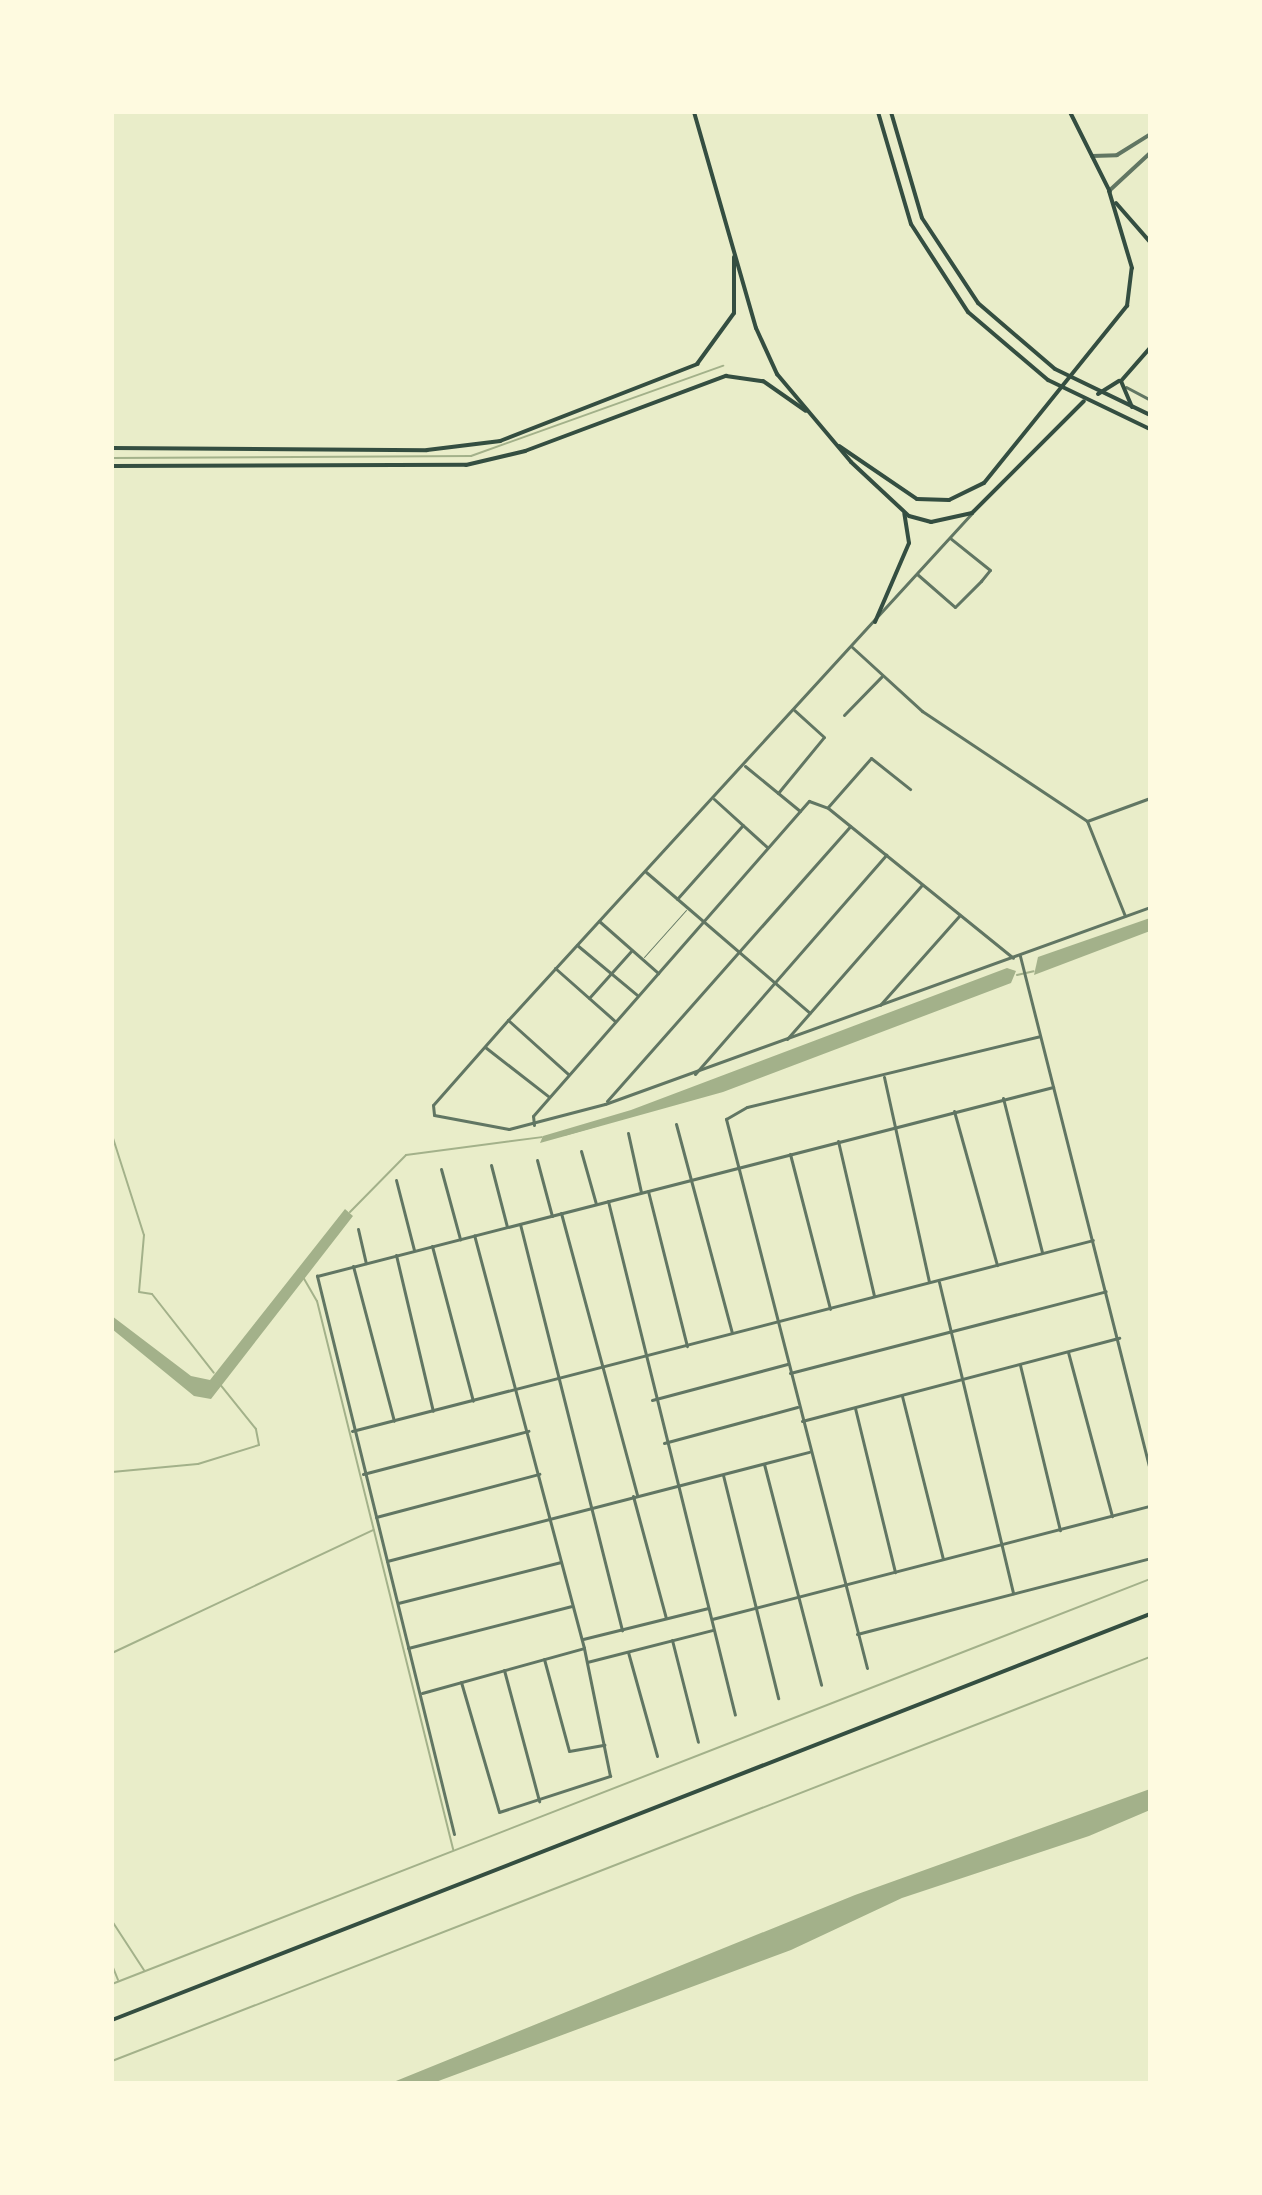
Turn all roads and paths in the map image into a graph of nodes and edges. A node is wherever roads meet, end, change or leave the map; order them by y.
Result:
1 (694, 112) edge
2 (878, 112) edge
3 (891, 112) edge
4 (1070, 112) edge
5 (1150, 134) edge
6 (1150, 153) edge
7 (1092, 156) junction
8 (1109, 191) junction
9 (1150, 242) edge
10 (734, 257) junction
11 (1150, 348) edge
12 (1123, 377) junction
13 (1098, 394) junction
14 (1150, 400) edge
15 (1084, 401) junction
16 (1132, 407) junction
17 (806, 411) junction
18 (1150, 415) edge
19 (1150, 429) edge
20 (833, 442) junction
21 (112, 448) edge
22 (112, 466) edge
23 (903, 511) junction
24 (972, 513) junction
25 (949, 537) junction
26 (917, 574) junction
27 (875, 622) junction
28 (851, 647) junction
29 (882, 676) junction
30 (794, 710) junction
31 (844, 715) dead end
32 (745, 766) junction
33 (910, 789) dead end
34 (778, 793) junction
35 (1150, 798) edge
36 (714, 799) junction
37 (828, 808) junction
38 (800, 811) junction
39 (1087, 821) junction
40 (743, 825) junction
41 (850, 826) junction
42 (768, 848) junction
43 (886, 855) junction
44 (645, 871) junction
45 (922, 885) junction
46 (677, 899) junction
47 (1150, 907) edge
48 (687, 908) junction
49 (960, 915) junction
50 (1125, 916) junction
51 (599, 921) junction
52 (703, 921) junction
53 (577, 945) junction
54 (632, 950) junction
55 (739, 952) junction
56 (1020, 956) junction
57 (1013, 958) junction
58 (642, 959) junction
59 (555, 968) junction
60 (658, 973) junction
61 (610, 974) junction
62 (774, 983) junction
63 (637, 995) junction
64 (589, 998) junction
65 (878, 1008) junction
66 (810, 1013) junction
67 (508, 1020) junction
68 (615, 1021) junction
69 (1040, 1036) junction
70 (785, 1042) junction
71 (485, 1047) junction
72 (569, 1075) junction
73 (692, 1077) junction
74 (884, 1077) junction
75 (1053, 1087) junction
76 (549, 1097) junction
77 (1003, 1098) junction
78 (605, 1104) junction
79 (954, 1111) junction
80 (676, 1124) dead end
81 (534, 1125) junction
82 (892, 1128) junction
83 (628, 1133) dead end
84 (838, 1141) junction
85 (581, 1151) dead end
86 (790, 1154) junction
87 (537, 1160) dead end
88 (491, 1165) dead end
89 (737, 1167) junction
90 (441, 1169) dead end
91 (396, 1180) dead end
92 (691, 1180) junction
93 (648, 1191) junction
94 (641, 1193) junction
95 (608, 1201) junction
96 (596, 1204) junction
97 (561, 1213) junction
98 (552, 1216) junction
99 (520, 1224) junction
100 (507, 1227) junction
101 (358, 1229) dead end
102 (474, 1235) junction
103 (460, 1239) junction
104 (1093, 1240) junction
105 (432, 1246) junction
106 (414, 1250) junction
107 (1042, 1252) junction
108 (396, 1255) junction
109 (366, 1263) junction
110 (997, 1265) junction
111 (353, 1266) junction
112 (939, 1280) junction
113 (929, 1282) junction
114 (1106, 1291) junction
115 (874, 1296) junction
116 (830, 1309) junction
117 (777, 1322) junction
118 (948, 1330) junction
119 (733, 1334) junction
120 (1119, 1338) junction
121 (687, 1347) junction
122 (1068, 1352) junction
123 (642, 1358) junction
124 (787, 1364) junction
125 (1020, 1365) junction
126 (602, 1368) junction
127 (790, 1373) junction
128 (559, 1379) junction
129 (958, 1379) junction
130 (516, 1390) junction
131 (902, 1395) junction
132 (652, 1400) junction
133 (473, 1401) junction
134 (797, 1407) junction
135 (854, 1407) junction
136 (433, 1411) junction
137 (394, 1421) junction
138 (802, 1421) junction
139 (352, 1431) junction
140 (528, 1431) junction
141 (664, 1443) junction
142 (809, 1452) junction
143 (764, 1464) junction
144 (1150, 1470) edge
145 (363, 1474) junction
146 (539, 1474) junction
147 (723, 1475) junction
148 (677, 1485) junction
149 (635, 1495) junction
150 (589, 1506) junction
151 (1150, 1506) edge
152 (1112, 1516) junction
153 (376, 1517) junction
154 (549, 1517) junction
155 (1060, 1530) junction
156 (1001, 1544) junction
157 (1150, 1558) edge
158 (943, 1559) junction
159 (387, 1561) junction
160 (561, 1562) junction
161 (895, 1572) junction
162 (844, 1585) junction
163 (1013, 1593) junction
164 (798, 1597) junction
165 (398, 1603) junction
166 (572, 1606) junction
167 (708, 1608) junction
168 (756, 1608) junction
169 (1150, 1614) edge
170 (666, 1618) junction
171 (711, 1620) junction
172 (622, 1630) junction
173 (713, 1630) junction
174 (857, 1634) junction
175 (582, 1640) junction
176 (672, 1640) junction
177 (408, 1648) junction
178 (584, 1648) junction
179 (628, 1652) junction
180 (544, 1659) junction
181 (587, 1662) junction
182 (867, 1668) dead end
183 (504, 1670) junction
184 (461, 1682) junction
185 (821, 1685) dead end
186 (420, 1694) junction
187 (778, 1698) dead end
188 (735, 1715) dead end
189 (698, 1742) dead end
190 (604, 1745) junction
191 (657, 1756) dead end
192 (539, 1801) junction
193 (454, 1834) dead end
194 (112, 2020) edge

1 - 10 main road
2 - 15 main road
3 - 13 main road
4 - 7 main road
5 - 7 street
6 - 8 street
7 - 8 main road
8 - 9 main road
8 - 20 main road
10 - 17 main road
10 - 21 main road
11 - 12 main road
12 - 13 main road
12 - 14 street
12 - 16 main road
13 - 16 main road
15 - 19 main road
15 - 24 main road
16 - 18 main road
17 - 20 main road
17 - 22 main road
20 - 23 main road
23 - 24 main road
23 - 27 main road
24 - 25 street
25 - 26 street
25 - 26 street
26 - 27 street
27 - 28 street
28 - 29 street
28 - 30 street
29 - 31 street
29 - 39 street
30 - 32 street
30 - 34 street
32 - 34 street
32 - 36 street
33 - 37 street
34 - 38 street
35 - 39 street
36 - 40 street
36 - 44 street
37 - 38 street
37 - 41 street
38 - 42 street
39 - 50 street
40 - 42 street
40 - 46 street
41 - 43 street
41 - 55 street
42 - 52 street
43 - 45 street
43 - 62 street
44 - 46 street
44 - 51 street
45 - 49 street
45 - 66 street
46 - 48 street
47 - 50 street
48 - 52 street
48 - 58 lane
49 - 57 street
49 - 65 street
50 - 56 street
51 - 53 street
51 - 54 street
52 - 55 street
52 - 60 street
53 - 59 street
53 - 61 street
54 - 58 street
54 - 61 street
55 - 62 street
55 - 78 street
56 - 57 street
56 - 69 street
57 - 65 street
58 - 60 street
59 - 64 street
59 - 67 street
60 - 63 street
61 - 63 street
61 - 64 street
62 - 66 street
62 - 73 street
63 - 68 street
64 - 68 street
65 - 70 street
66 - 70 street
67 - 71 street
67 - 72 street
68 - 72 street
69 - 74 street
69 - 75 street
70 - 73 street
71 - 76 street
71 - 81 street
72 - 76 street
73 - 78 street
74 - 82 street
74 - 89 street
75 - 77 street
75 - 104 street
76 - 81 street
77 - 79 street
77 - 107 street
78 - 81 street
79 - 82 street
79 - 110 street
80 - 92 street
82 - 84 street
82 - 113 street
83 - 94 street
84 - 86 street
84 - 115 street
85 - 96 street
86 - 89 street
86 - 116 street
87 - 98 street
88 - 100 street
89 - 92 street
89 - 117 street
90 - 103 street
91 - 106 street
92 - 93 street
92 - 119 street
93 - 94 street
93 - 121 street
94 - 95 street
95 - 96 street
95 - 123 street
96 - 97 street
97 - 98 street
97 - 126 street
98 - 99 street
99 - 100 street
99 - 128 street
100 - 102 street
101 - 109 street
102 - 103 street
102 - 130 street
103 - 105 street
104 - 107 street
104 - 114 street
105 - 106 street
105 - 133 street
106 - 108 street
107 - 110 street
108 - 109 street
108 - 136 street
109 - 111 street
110 - 112 street
111 - 137 street
111 - 139 street
112 - 113 street
112 - 118 street
113 - 115 street
114 - 118 street
114 - 120 street
115 - 116 street
116 - 117 street
117 - 119 street
117 - 124 street
118 - 127 street
118 - 129 street
119 - 121 street
120 - 122 street
120 - 144 street
121 - 123 street
122 - 125 street
122 - 152 street
123 - 126 street
123 - 132 street
124 - 127 street
124 - 132 street
125 - 129 street
125 - 155 street
126 - 128 street
126 - 149 street
127 - 134 street
128 - 130 street
128 - 150 street
129 - 131 street
129 - 156 street
130 - 133 street
130 - 140 street
131 - 135 street
131 - 158 street
132 - 141 street
133 - 136 street
134 - 138 street
134 - 141 street
135 - 138 street
135 - 161 street
136 - 137 street
137 - 139 street
138 - 142 street
139 - 145 street
140 - 145 street
140 - 146 street
141 - 148 street
142 - 143 street
142 - 162 street
143 - 147 street
143 - 164 street
145 - 153 street
146 - 153 street
146 - 154 street
147 - 148 street
147 - 168 street
148 - 149 street
148 - 167 street
149 - 150 street
149 - 170 street
150 - 154 street
150 - 172 street
151 - 152 street
152 - 155 street
153 - 159 street
154 - 159 street
154 - 160 street
155 - 156 street
156 - 158 street
156 - 163 street
157 - 163 street
158 - 161 street
159 - 165 street
160 - 165 street
160 - 166 street
161 - 162 street
162 - 164 street
162 - 174 street
163 - 174 street
164 - 168 street
164 - 185 street
165 - 177 street
166 - 175 street
166 - 177 street
167 - 170 street
167 - 171 street
168 - 171 street
168 - 187 street
169 - 194 main road
170 - 172 street
171 - 173 street
172 - 175 street
173 - 176 street
173 - 188 street
174 - 182 street
175 - 178 street
176 - 179 street
176 - 189 street
177 - 186 street
178 - 180 street
178 - 181 street
179 - 181 street
179 - 191 street
180 - 183 street
180 - 190 street
181 - 190 street
183 - 184 street
183 - 192 street
184 - 186 street
184 - 192 street
186 - 193 street
190 - 192 street

